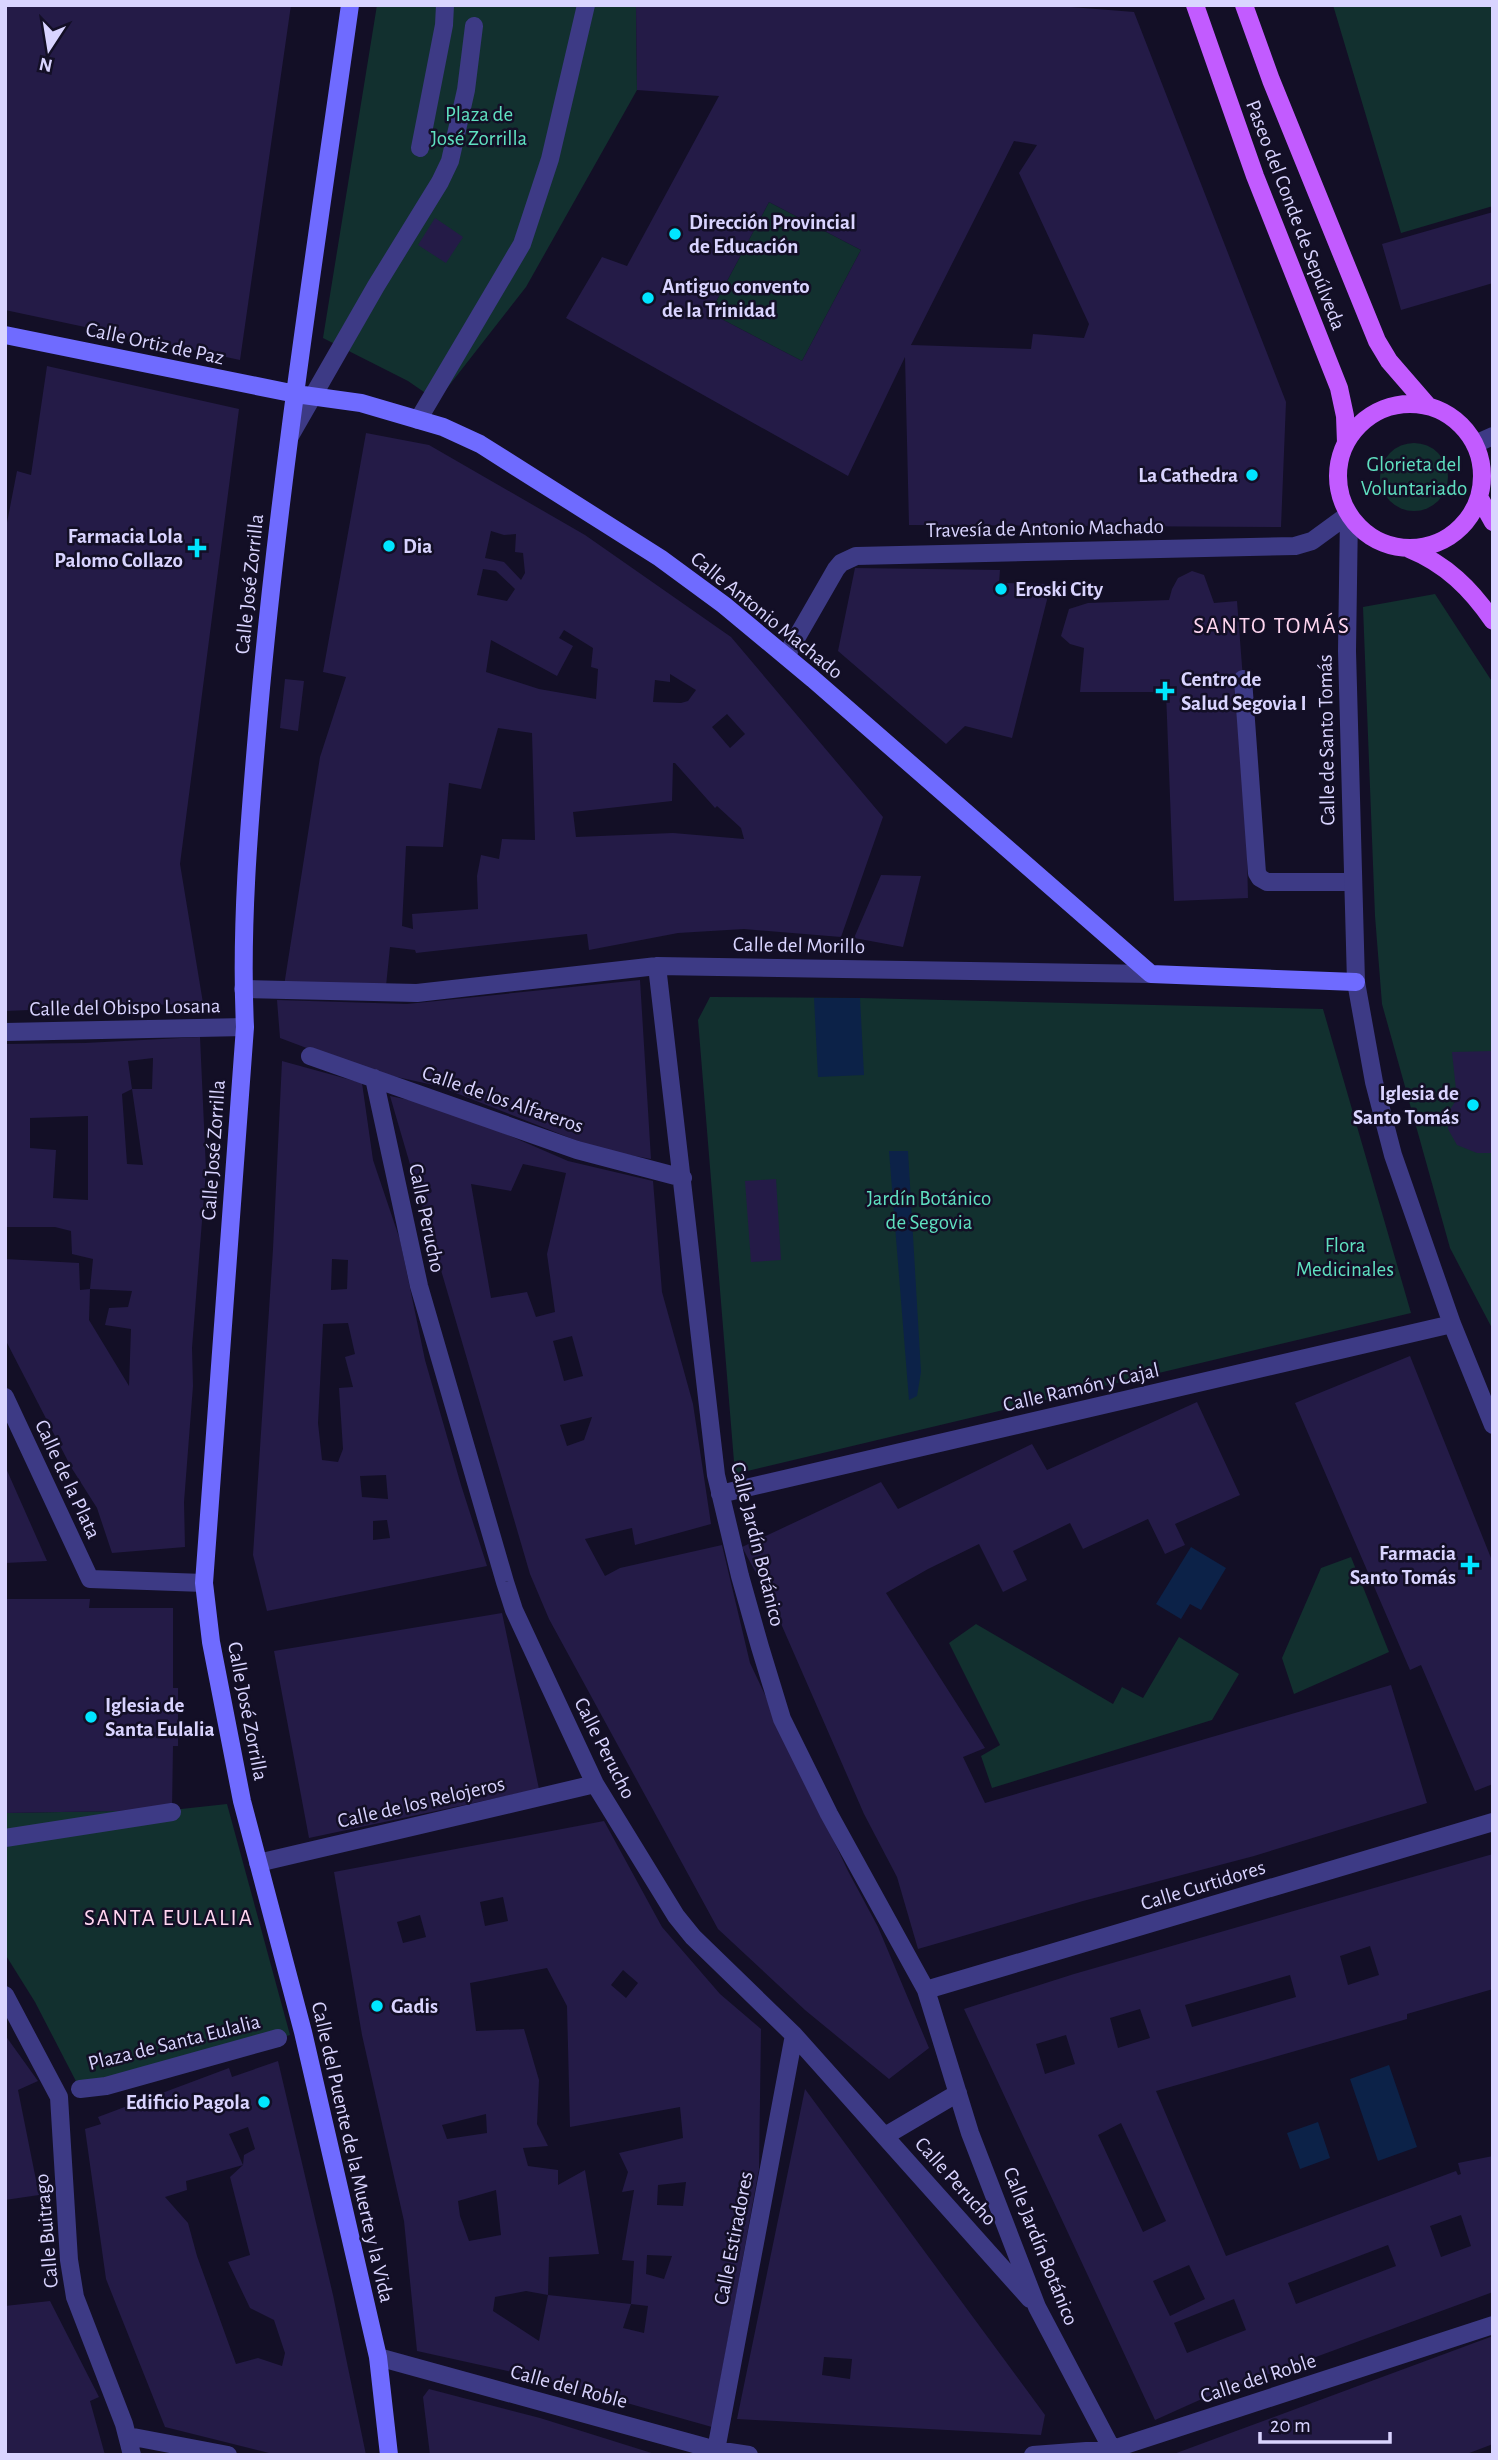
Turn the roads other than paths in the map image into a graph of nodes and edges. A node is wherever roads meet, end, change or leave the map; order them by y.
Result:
1 (350, 5) edge
2 (445, 5) edge
3 (586, 5) edge
4 (1195, 5) edge
5 (1244, 5) edge
6 (474, 26) dead end
7 (420, 148) dead end
8 (5, 335) edge
9 (326, 374) junction
10 (304, 395) junction
11 (335, 400) junction
12 (1428, 406) junction
13 (418, 420) junction
14 (1493, 436) edge
15 (1346, 443) junction
16 (1475, 444) junction
17 (1479, 497) junction
18 (1349, 514) junction
19 (1493, 522) edge
20 (1406, 548) junction
21 (1493, 621) edge
22 (786, 656) junction
23 (1242, 679) dead end
24 (1352, 882) junction
25 (657, 966) junction
26 (1151, 974) junction
27 (1356, 982) junction
28 (243, 989) junction
29 (245, 1027) junction
30 (5, 1032) edge
31 (310, 1056) dead end
32 (374, 1078) junction
33 (683, 1178) junction
34 (1451, 1324) junction
35 (5, 1397) edge
36 (1493, 1425) edge
37 (720, 1494) junction
38 (204, 1583) junction
39 (595, 1784) junction
40 (173, 1812) dead end
41 (1493, 1822) edge
42 (5, 1838) edge
43 (258, 1863) junction
44 (926, 1990) junction
45 (5, 1994) edge
46 (794, 2035) junction
47 (278, 2038) dead end
48 (80, 2089) dead end
49 (958, 2093) junction
50 (885, 2136) junction
51 (1037, 2307) junction
52 (1493, 2325) edge
53 (378, 2357) junction
54 (128, 2436) junction
55 (716, 2450) junction
56 (1114, 2452) edge
57 (132, 2455) edge
58 (228, 2455) edge
59 (389, 2455) edge
60 (749, 2455) edge
61 (1032, 2455) edge

1 - 10 street, Calle José Zorrilla
2 - 7 street
3 - 13 street
4 - 15 main road, Paseo del Conde de Sepúlveda
5 - 12 main road, Paseo del Conde de Sepúlveda
6 - 9 street, Calle José Zorrilla
8 - 10 street, Calle Ortiz de Paz
9 - 10 street, Calle José Zorrilla
9 - 11 street
10 - 11 street, Calle Antonio Machado
10 - 28 street, Calle José Zorrilla
11 - 13 street, Calle Antonio Machado
12 - 15 main road
12 - 16 main road
13 - 22 street, Calle Antonio Machado
14 - 16 street
15 - 18 main road
16 - 17 main road
17 - 19 main road
17 - 20 main road
18 - 20 main road
18 - 22 street, Travesía de Antonio Machado
18 - 24 street, Calle de Santo Tomás
20 - 21 main road
22 - 26 street, Calle Antonio Machado
23 - 24 street
24 - 27 street, Calle de Santo Tomás
25 - 26 street, Calle del Morillo
25 - 28 street, Calle del Morillo
25 - 33 street, Calle Jardín Botánico
26 - 27 street, Calle del Morillo
27 - 34 street, Calle de Santo Tomás
28 - 29 street, Calle José Zorrilla
29 - 30 street, Calle del Obispo Losana
29 - 38 street, Calle José Zorrilla
31 - 32 street, Calle de los Alfareros
32 - 33 street, Calle de los Alfareros
32 - 39 street, Calle Perucho
33 - 37 street, Calle Jardín Botánico
34 - 36 street, Calle de Santo Tomás
34 - 37 street, Calle Ramón y Cajal
35 - 38 street, Calle de la Plata
37 - 44 street, Calle Jardín Botánico
38 - 43 street, Calle José Zorrilla
39 - 43 street, Calle de los Relojeros
39 - 46 street, Calle Perucho
40 - 42 street
41 - 44 street, Calle Curtidores
43 - 53 street, Calle del Puente de la Muerte y la Vida
44 - 49 street, Calle Jardín Botánico
45 - 54 street, Calle Buitrago
46 - 50 street, Calle Perucho
46 - 55 street, Calle Estiradores
47 - 48 street, Plaza de Santa Eulalia
49 - 50 street
49 - 51 street, Calle Jardín Botánico
50 - 51 street, Calle Perucho
51 - 56 street, Calle Jardín Botánico
52 - 56 street, Calle del Roble
53 - 55 street, Calle del Roble
53 - 59 street, Calle del Puente de la Muerte y la Vida
54 - 57 street, Calle Buitrago
54 - 58 street
55 - 60 street, Calle del Roble
56 - 61 street, Calle del Roble

